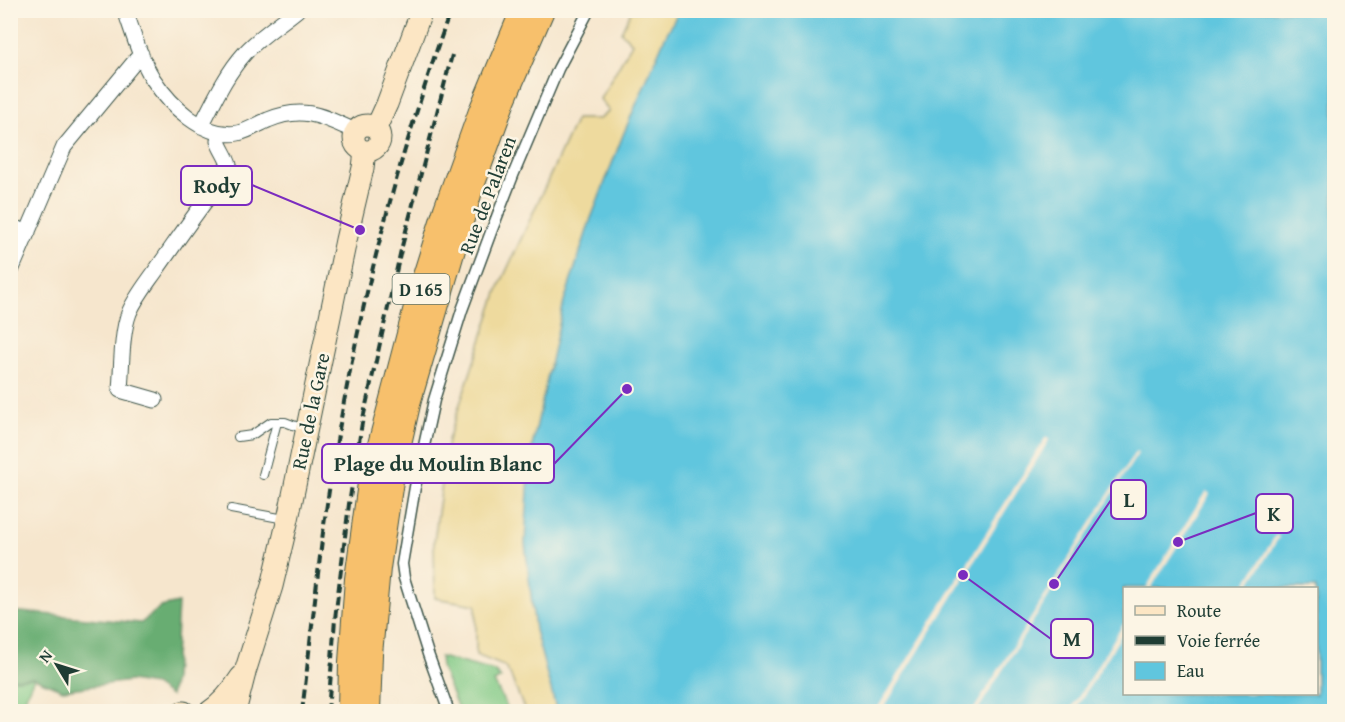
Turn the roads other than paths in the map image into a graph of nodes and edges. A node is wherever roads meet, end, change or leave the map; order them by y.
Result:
1 (125, 10) edge
2 (297, 10) edge
3 (422, 10) edge
4 (523, 10) edge
5 (542, 10) edge
6 (589, 10) edge
7 (141, 54) junction
8 (201, 126) junction
9 (365, 130) junction
10 (222, 133) junction
11 (10, 227) edge
12 (28, 232) junction
13 (10, 273) edge
14 (154, 400) dead end
15 (277, 422) junction
16 (306, 430) junction
17 (238, 437) dead end
18 (263, 475) dead end
19 (231, 509) dead end
20 (288, 519) junction
21 (367, 573) junction
22 (246, 669) junction
23 (209, 711) edge
24 (235, 711) edge
25 (350, 711) edge
26 (368, 711) edge
27 (450, 711) edge

1 - 7 street
2 - 8 street
3 - 9 main road, Rue de la Gare
4 - 21 highway, D 165
5 - 21 highway, D 165
6 - 27 street, Rue de Palaren
7 - 8 street
7 - 12 street
8 - 10 street
9 - 10 street
9 - 16 main road, Rue de la Gare
10 - 14 street
11 - 12 street
12 - 13 street
15 - 16 lane
15 - 17 lane
15 - 18 lane
16 - 20 main road, Rue de la Gare
19 - 20 lane
20 - 22 main road, Rue de la Gare
21 - 25 highway, D 165
21 - 26 highway, D 165
22 - 23 main road, Rue de la Gare
22 - 24 main road, Rue de la Gare

